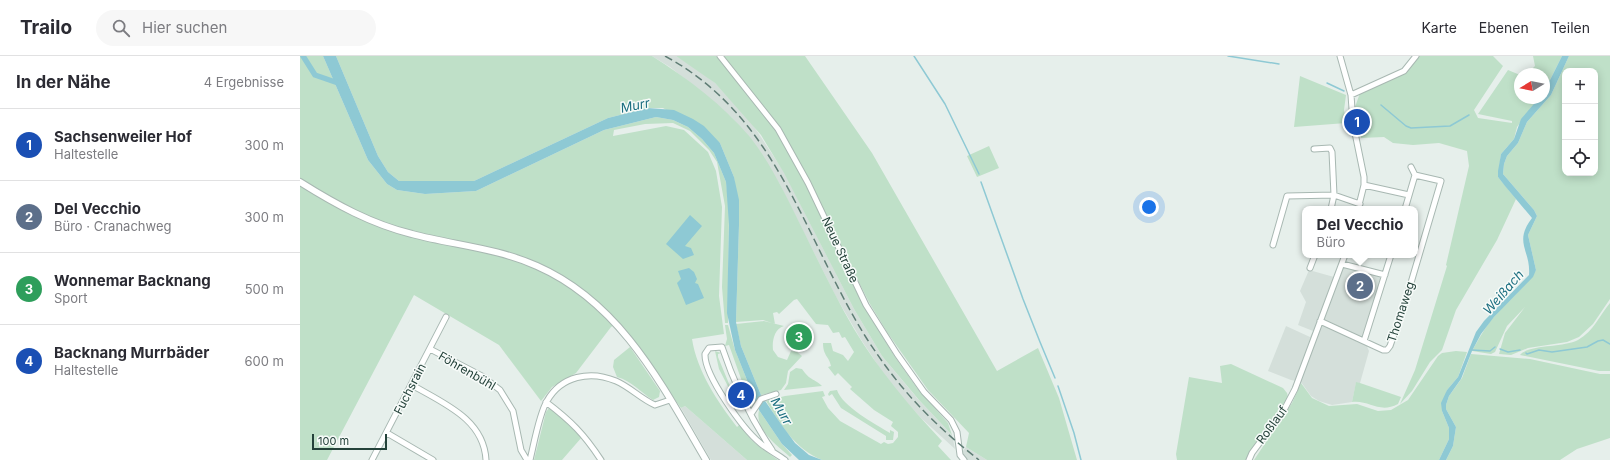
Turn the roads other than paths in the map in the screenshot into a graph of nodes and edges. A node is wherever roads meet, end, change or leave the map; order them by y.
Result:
1 (720, 56) edge
2 (1340, 56) edge
3 (1416, 56) edge
4 (1351, 95) junction
5 (1314, 149) dead end
6 (1411, 167) dead end
7 (1415, 175) junction
8 (300, 182) edge
9 (1364, 185) junction
10 (1334, 195) junction
11 (1409, 195) junction
12 (1331, 206) edge
13 (1359, 206) edge
14 (1405, 206) edge
15 (1273, 245) dead end
16 (1314, 258) edge
17 (1344, 258) edge
18 (1390, 258) edge
19 (1342, 264) junction
20 (1310, 268) dead end
21 (1385, 274) junction
22 (446, 317) dead end
23 (1320, 322) junction
24 (1364, 341) junction
25 (430, 349) junction
26 (412, 385) junction
27 (776, 394) dead end
28 (670, 400) junction
29 (546, 402) junction
30 (752, 412) junction
31 (387, 433) junction
32 (772, 450) junction
33 (372, 460) edge
34 (433, 460) edge
35 (486, 460) edge
36 (527, 460) edge
37 (530, 460) edge
38 (601, 460) edge
39 (706, 460) edge
40 (785, 460) edge
41 (964, 460) edge
42 (1249, 460) edge

1 - 41 street, Neue Straße
2 - 4 street
3 - 4 street
4 - 9 street
5 - 10 street
6 - 7 street
7 - 11 street
7 - 24 street, Thomaweg
8 - 28 street
9 - 11 street
9 - 13 street
10 - 12 street
10 - 13 street
10 - 15 street
11 - 14 street
16 - 20 street
17 - 19 street, Roßlauf
18 - 21 street
19 - 21 street
19 - 23 street, Roßlauf
21 - 24 street
22 - 25 street, Fuchsrain
23 - 24 street
23 - 42 street, Roßlauf
25 - 26 street, Fuchsrain
25 - 36 street, Föhrenbühl
26 - 31 street, Fuchsrain
26 - 35 street
27 - 30 street
28 - 29 street
28 - 39 street
29 - 37 street
29 - 38 street
30 - 32 street
30 - 32 street
31 - 33 street, Fuchsrain
31 - 34 street
32 - 40 street

